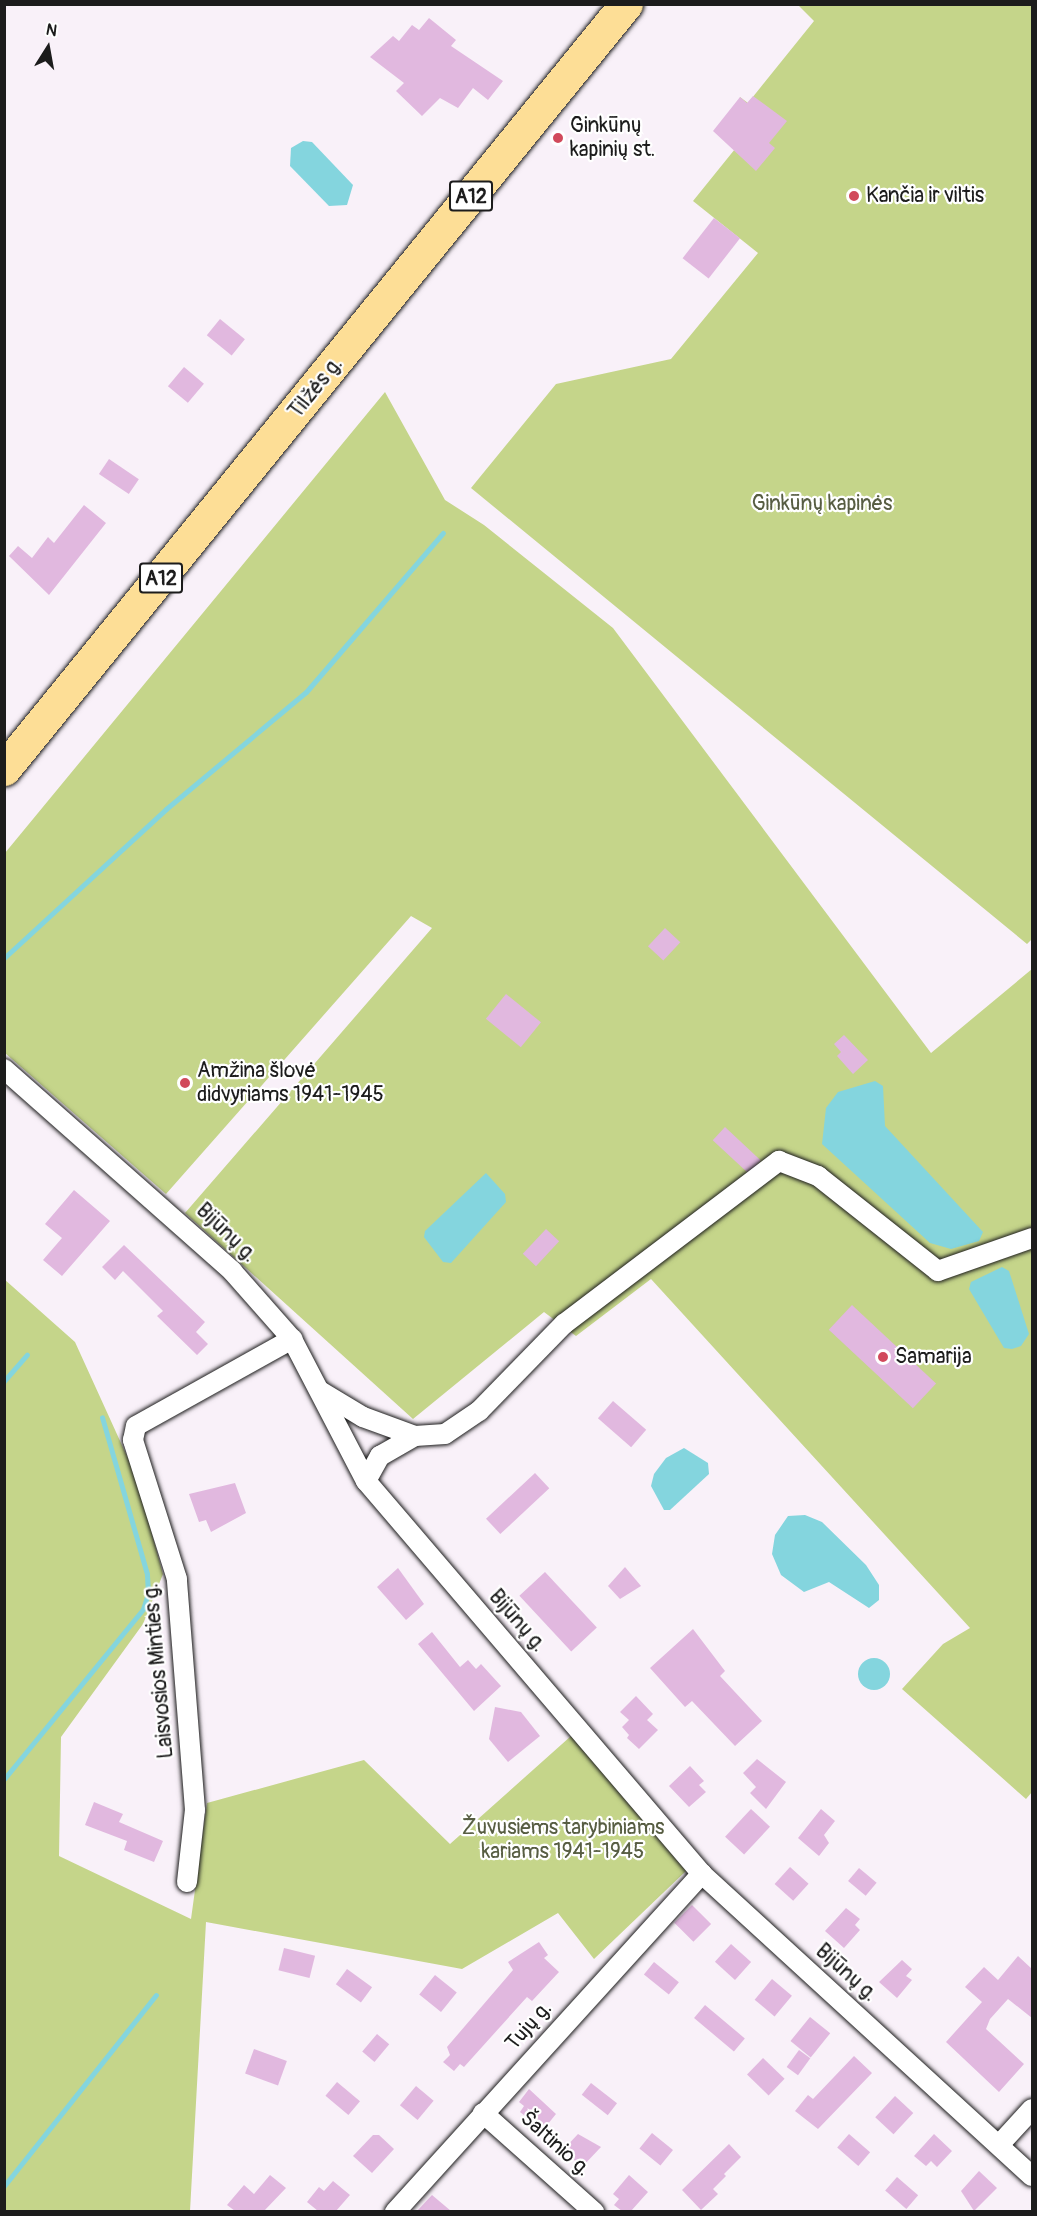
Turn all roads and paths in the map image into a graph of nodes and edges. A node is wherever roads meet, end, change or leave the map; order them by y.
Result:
1 (626, 4) edge
2 (4, 769) edge
3 (4, 1069) edge
4 (1032, 1238) edge
5 (292, 1339) junction
6 (320, 1391) junction
7 (415, 1436) junction
8 (366, 1481) junction
9 (702, 1874) junction
10 (187, 1882) dead end
11 (1032, 2109) edge
12 (483, 2113) junction
13 (999, 2145) junction
14 (1032, 2176) edge
15 (395, 2211) edge
16 (594, 2211) edge

1 - 2 highway, Tilžės g. / A12
3 - 5 street, Bijūnų g.
4 - 7 street
5 - 6 street, Bijūnų g.
5 - 10 street, Laisvosios Minties g.
6 - 7 street
6 - 8 street, Bijūnų g.
7 - 8 street
8 - 9 street, Bijūnų g.
9 - 12 street, Tujų g.
9 - 13 street, Bijūnų g.
11 - 13 street
12 - 15 street, Tujų g.
12 - 16 street, Šaltinio g.
13 - 14 street, Bijūnų g.

